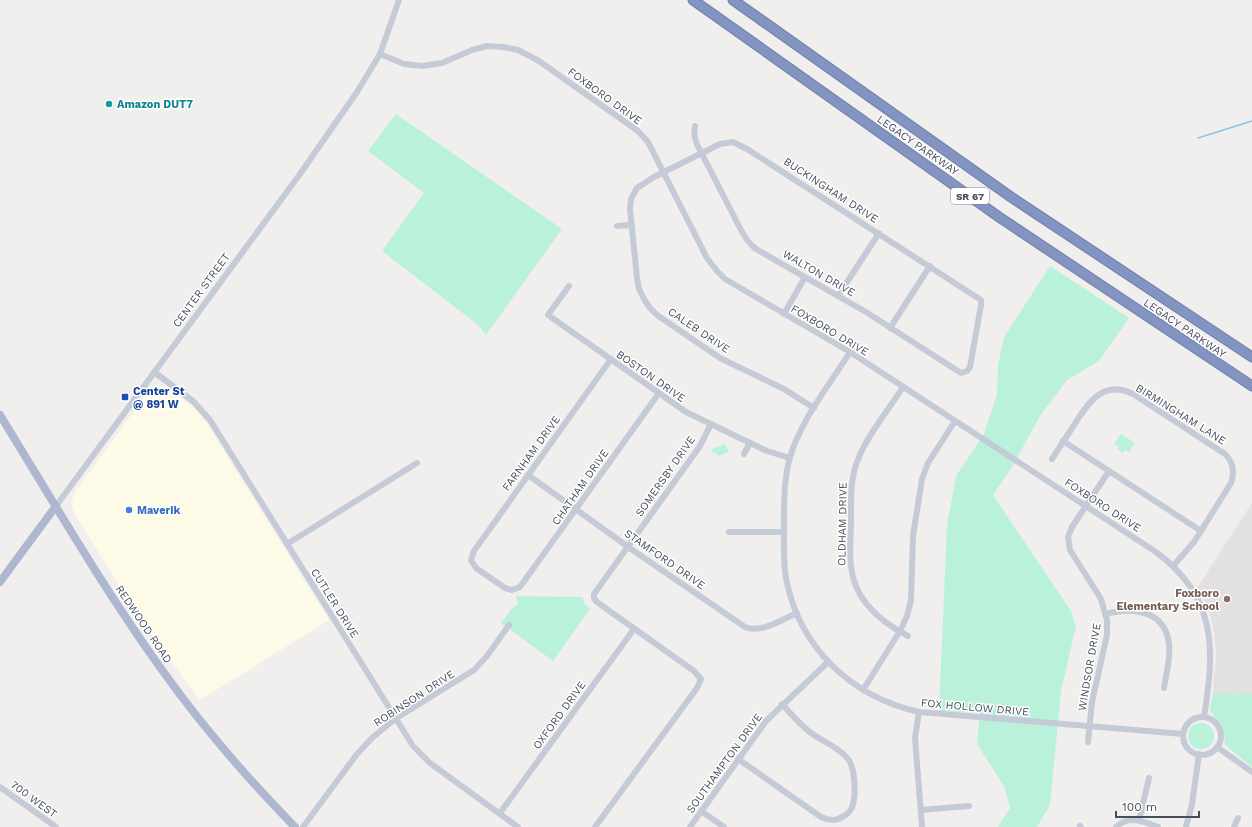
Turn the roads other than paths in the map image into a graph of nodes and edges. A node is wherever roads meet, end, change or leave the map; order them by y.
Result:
1 (398, 0) edge
2 (693, 0) edge
3 (733, 0) edge
4 (380, 54) junction
5 (695, 126) dead end
6 (701, 153) junction
7 (663, 173) junction
8 (631, 225) junction
9 (617, 226) dead end
10 (879, 233) junction
11 (930, 266) junction
12 (805, 277) junction
13 (569, 286) dead end
14 (838, 296) junction
15 (784, 314) junction
16 (890, 328) junction
17 (850, 352) junction
18 (1252, 357) edge
19 (611, 359) junction
20 (154, 372) junction
21 (965, 372) joint
22 (1252, 386) edge
23 (903, 387) junction
24 (659, 393) junction
25 (814, 408) junction
26 (0, 415) edge
27 (955, 421) junction
28 (711, 424) junction
29 (1064, 441) junction
30 (750, 443) junction
31 (744, 454) dead end
32 (790, 458) junction
33 (1052, 459) dead end
34 (417, 462) dead end
35 (1109, 471) junction
36 (528, 475) junction
37 (56, 506) junction
38 (1086, 506) junction
39 (576, 509) junction
40 (1201, 531) junction
41 (729, 532) dead end
42 (784, 532) junction
43 (287, 544) junction
44 (628, 546) junction
45 (1173, 566) junction
46 (0, 582) edge
47 (515, 590) joint
48 (797, 613) junction
49 (1106, 614) junction
50 (509, 625) dead end
51 (634, 629) junction
52 (900, 632) junction
53 (908, 636) dead end
54 (828, 662) junction
55 (1164, 688) dead end
56 (863, 690) junction
57 (782, 704) junction
58 (919, 712) junction
59 (1204, 717) junction
60 (395, 719) junction
61 (1089, 726) junction
62 (1183, 734) junction
63 (1088, 742) dead end
64 (1217, 747) junction
65 (1199, 754) junction
66 (738, 759) junction
67 (1252, 772) edge
68 (1148, 778) dead end
69 (1, 790) edge
70 (969, 806) dead end
71 (921, 810) junction
72 (701, 811) junction
73 (500, 813) junction
74 (1238, 818) dead end
75 (1139, 820) junction
76 (56, 827) edge
77 (294, 827) edge
78 (303, 827) edge
79 (518, 827) edge
80 (595, 827) edge
81 (690, 827) edge
82 (724, 827) edge
83 (922, 827) edge
84 (1116, 827) edge
85 (1158, 827) edge
86 (1186, 827) edge
87 (1234, 827) edge

1 - 4 street, CENTER STREET
2 - 22 highway, LEGACY PARKWAY / SR 67
3 - 18 highway, LEGACY PARKWAY / SR 67
4 - 7 street, FOXBORO DRIVE
4 - 20 street, CENTER STREET
5 - 6 street, WALTON DRIVE
6 - 7 street, BUCKINGHAM DRIVE
6 - 10 street, BUCKINGHAM DRIVE
6 - 12 street, WALTON DRIVE
7 - 8 street, CALEB DRIVE
7 - 15 street, FOXBORO DRIVE
8 - 9 street
8 - 25 street, CALEB DRIVE
10 - 11 street, BUCKINGHAM DRIVE
10 - 14 street
11 - 16 street
11 - 21 street, BUCKINGHAM DRIVE
12 - 14 street, WALTON DRIVE
12 - 15 street
13 - 19 street, BOSTON DRIVE
14 - 16 street, WALTON DRIVE
15 - 17 street, FOXBORO DRIVE
16 - 21 street, WALTON DRIVE
17 - 23 street, FOXBORO DRIVE
17 - 25 street, FOX HOLLOW DRIVE
19 - 24 street, BOSTON DRIVE
19 - 36 street, FARNHAM DRIVE
20 - 37 street, CENTER STREET
20 - 43 street, CUTLER DRIVE
23 - 27 street, FOXBORO DRIVE
23 - 52 street, OLDHAM DRIVE
24 - 28 street, BOSTON DRIVE
24 - 39 street, CHATHAM DRIVE
25 - 32 street, FOX HOLLOW DRIVE
26 - 37 main road, REDWOOD ROAD
27 - 38 street, FOXBORO DRIVE
27 - 52 street
28 - 30 street, BOSTON DRIVE
28 - 44 street, SOMERSBY DRIVE
29 - 33 street, BIRMINGHAM LANE
29 - 35 street
29 - 40 street, BIRMINGHAM LANE
30 - 31 street
30 - 32 street, BOSTON DRIVE
32 - 42 street, FOX HOLLOW DRIVE
34 - 43 street
35 - 38 street, WINDSOR DRIVE
35 - 40 street
36 - 39 street, STAMFORD DRIVE
36 - 47 street, FARNHAM DRIVE
37 - 46 main road, CENTER STREET
37 - 77 main road, REDWOOD ROAD
38 - 45 street, FOXBORO DRIVE
38 - 49 street, WINDSOR DRIVE
39 - 44 street, STAMFORD DRIVE
39 - 47 street, CHATHAM DRIVE
40 - 45 street, BIRMINGHAM LANE
41 - 42 street
42 - 48 street, FOX HOLLOW DRIVE
43 - 60 street, CUTLER DRIVE
44 - 48 street, STAMFORD DRIVE
44 - 51 street, SOMERSBY DRIVE
45 - 59 street, FOXBORO DRIVE
48 - 54 street, FOX HOLLOW DRIVE
49 - 55 street
49 - 61 street, WINDSOR DRIVE
50 - 60 street, ROBINSON DRIVE
51 - 73 street, OXFORD DRIVE
51 - 80 street
52 - 53 street, OLDHAM DRIVE
52 - 56 street
54 - 56 street, FOX HOLLOW DRIVE
54 - 57 street, SOUTHAMPTON DRIVE
56 - 58 street, FOX HOLLOW DRIVE
57 - 66 street, SOUTHAMPTON DRIVE
57 - 66 street
58 - 61 street, FOX HOLLOW DRIVE
58 - 71 street
59 - 62 street
59 - 64 street
60 - 73 street, CUTLER DRIVE
60 - 78 street, ROBINSON DRIVE
61 - 62 street, FOX HOLLOW DRIVE
61 - 63 street, WINDSOR DRIVE
62 - 65 street
64 - 65 street
64 - 67 street
65 - 86 street
66 - 72 street, SOUTHAMPTON DRIVE
68 - 75 street
69 - 76 street, 700 WEST
70 - 71 street
71 - 83 street
72 - 81 street, SOUTHAMPTON DRIVE
72 - 82 street
73 - 79 street, CUTLER DRIVE
74 - 87 street
75 - 84 street
75 - 85 street

